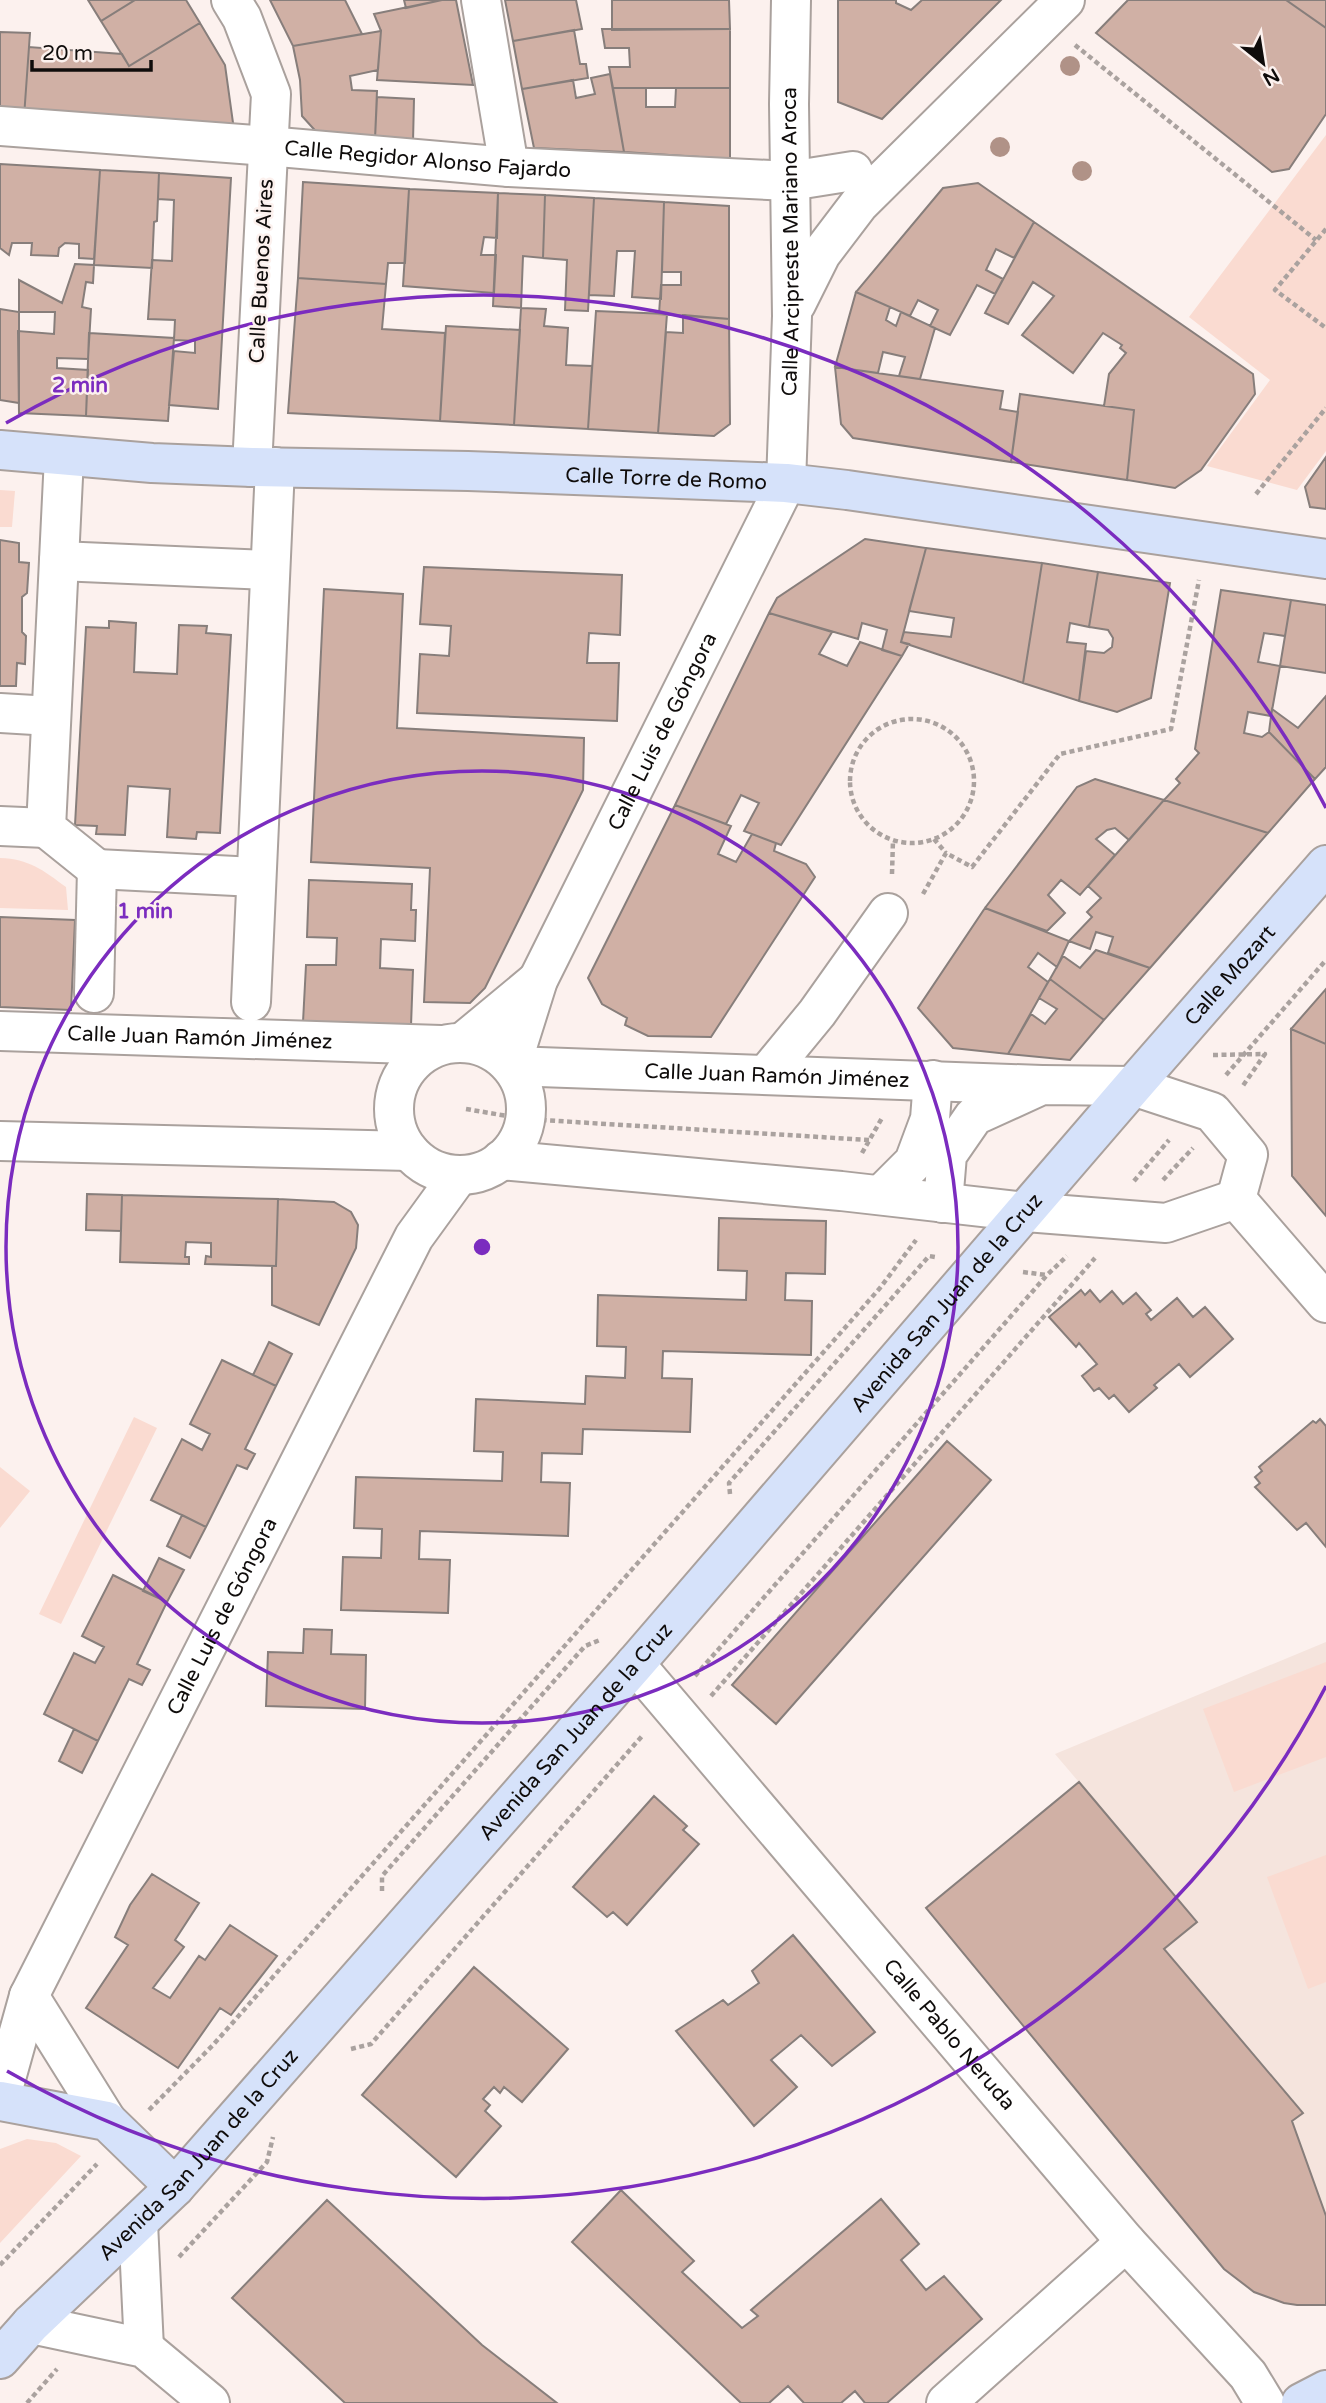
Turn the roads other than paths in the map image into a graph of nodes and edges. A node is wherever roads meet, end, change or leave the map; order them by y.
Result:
1 (231, 0) edge
2 (481, 0) edge
3 (791, 0) edge
4 (1055, 10) edge
5 (789, 104) junction
6 (0, 126) edge
7 (267, 146) junction
8 (509, 167) junction
9 (894, 169) junction
10 (853, 171) junction
11 (790, 181) junction
12 (792, 316) junction
13 (0, 450) edge
14 (64, 457) junction
15 (264, 467) junction
16 (786, 483) junction
17 (1326, 559) edge
18 (59, 561) junction
19 (269, 570) junction
20 (0, 713) edge
21 (51, 716) junction
22 (0, 826) edge
23 (46, 828) junction
24 (1326, 864) edge
25 (97, 869) junction
26 (255, 877) junction
27 (903, 906) road end
28 (538, 980) junction
29 (94, 993) dead end
30 (251, 1002) dead end
31 (0, 1031) edge
32 (451, 1044) junction
33 (511, 1066) junction
34 (766, 1075) junction
35 (919, 1079) junction
36 (1133, 1086) junction
37 (1038, 1088) junction
38 (0, 1141) edge
39 (409, 1151) junction
40 (501, 1160) junction
41 (459, 1175) junction
42 (881, 1195) junction
43 (1236, 1199) junction
44 (943, 1203) junction
45 (1026, 1212) junction
46 (414, 1237) junction
47 (1326, 1303) edge
48 (635, 1664) junction
49 (29, 1996) junction
50 (0, 2100) edge
51 (115, 2128) junction
52 (175, 2187) junction
53 (138, 2223) junction
54 (1126, 2242) junction
55 (31, 2324) junction
56 (144, 2348) junction
57 (0, 2359) edge
58 (1326, 2390) edge
59 (210, 2403) edge
60 (946, 2403) edge
61 (1265, 2403) edge
62 (1301, 2403) edge

1 - 7 street, Calle Buenos Aires
2 - 8 street
3 - 5 street, Calle Arcipreste Mariano Aroca
4 - 9 street
5 - 10 street
5 - 11 street, Calle Arcipreste Mariano Aroca
6 - 7 street, Calle Regidor Alonso Fajardo
7 - 8 street, Calle Regidor Alonso Fajardo
7 - 15 street, Calle Buenos Aires
8 - 11 street, Calle Regidor Alonso Fajardo
9 - 10 street
9 - 12 street
10 - 11 street, Calle Regidor Alonso Fajardo
11 - 12 street, Calle Arcipreste Mariano Aroca
12 - 16 street, Calle Arcipreste Mariano Aroca
13 - 14 street, Calle Torre de Romo
14 - 15 street, Calle Torre de Romo
14 - 18 street
15 - 16 street, Calle Torre de Romo
15 - 19 street, Calle Buenos Aires
16 - 17 street, Calle Torre de Romo
16 - 28 street, Calle Luis de Góngora
18 - 19 street
18 - 21 street
19 - 26 street, Calle Buenos Aires
20 - 21 street
21 - 23 street
22 - 23 street
23 - 25 street
24 - 36 street, Calle Mozart
25 - 26 street
25 - 29 street
26 - 30 street, Calle Buenos Aires
27 - 34 street
28 - 32 street, Calle Luis de Góngora
28 - 33 street, Calle Luis de Góngora
31 - 32 street, Calle Juan Ramón Jiménez
32 - 33 street
32 - 39 street, Calle Luis de Góngora
33 - 34 street, Calle Juan Ramón Jiménez
33 - 40 street
34 - 35 street, Calle Juan Ramón Jiménez
35 - 37 street, Calle Juan Ramón Jiménez
35 - 42 street
36 - 37 street, Calle Juan Ramón Jiménez
36 - 43 street, Calle Juan Ramón Jiménez
36 - 45 street, Avenida San Juan de la Cruz
37 - 44 street
38 - 39 street
39 - 41 street
39 - 46 street, Calle Luis de Góngora
40 - 41 street
40 - 42 street
41 - 46 street, Calle Luis de Góngora
42 - 44 street
43 - 45 street
43 - 47 street
44 - 45 street
45 - 48 street, Avenida San Juan de la Cruz
46 - 49 street, Calle Luis de Góngora
48 - 52 street, Avenida San Juan de la Cruz
48 - 54 street, Calle Pablo Neruda
49 - 50 street, Calle Luis de Góngora
49 - 51 street
50 - 51 street
51 - 52 street
52 - 53 street, Avenida San Juan de la Cruz
53 - 55 street, Avenida San Juan de la Cruz
53 - 56 street
54 - 60 street
54 - 61 street, Calle Pablo Neruda
55 - 56 street
55 - 57 street, Avenida San Juan de la Cruz
56 - 59 street
58 - 62 street

